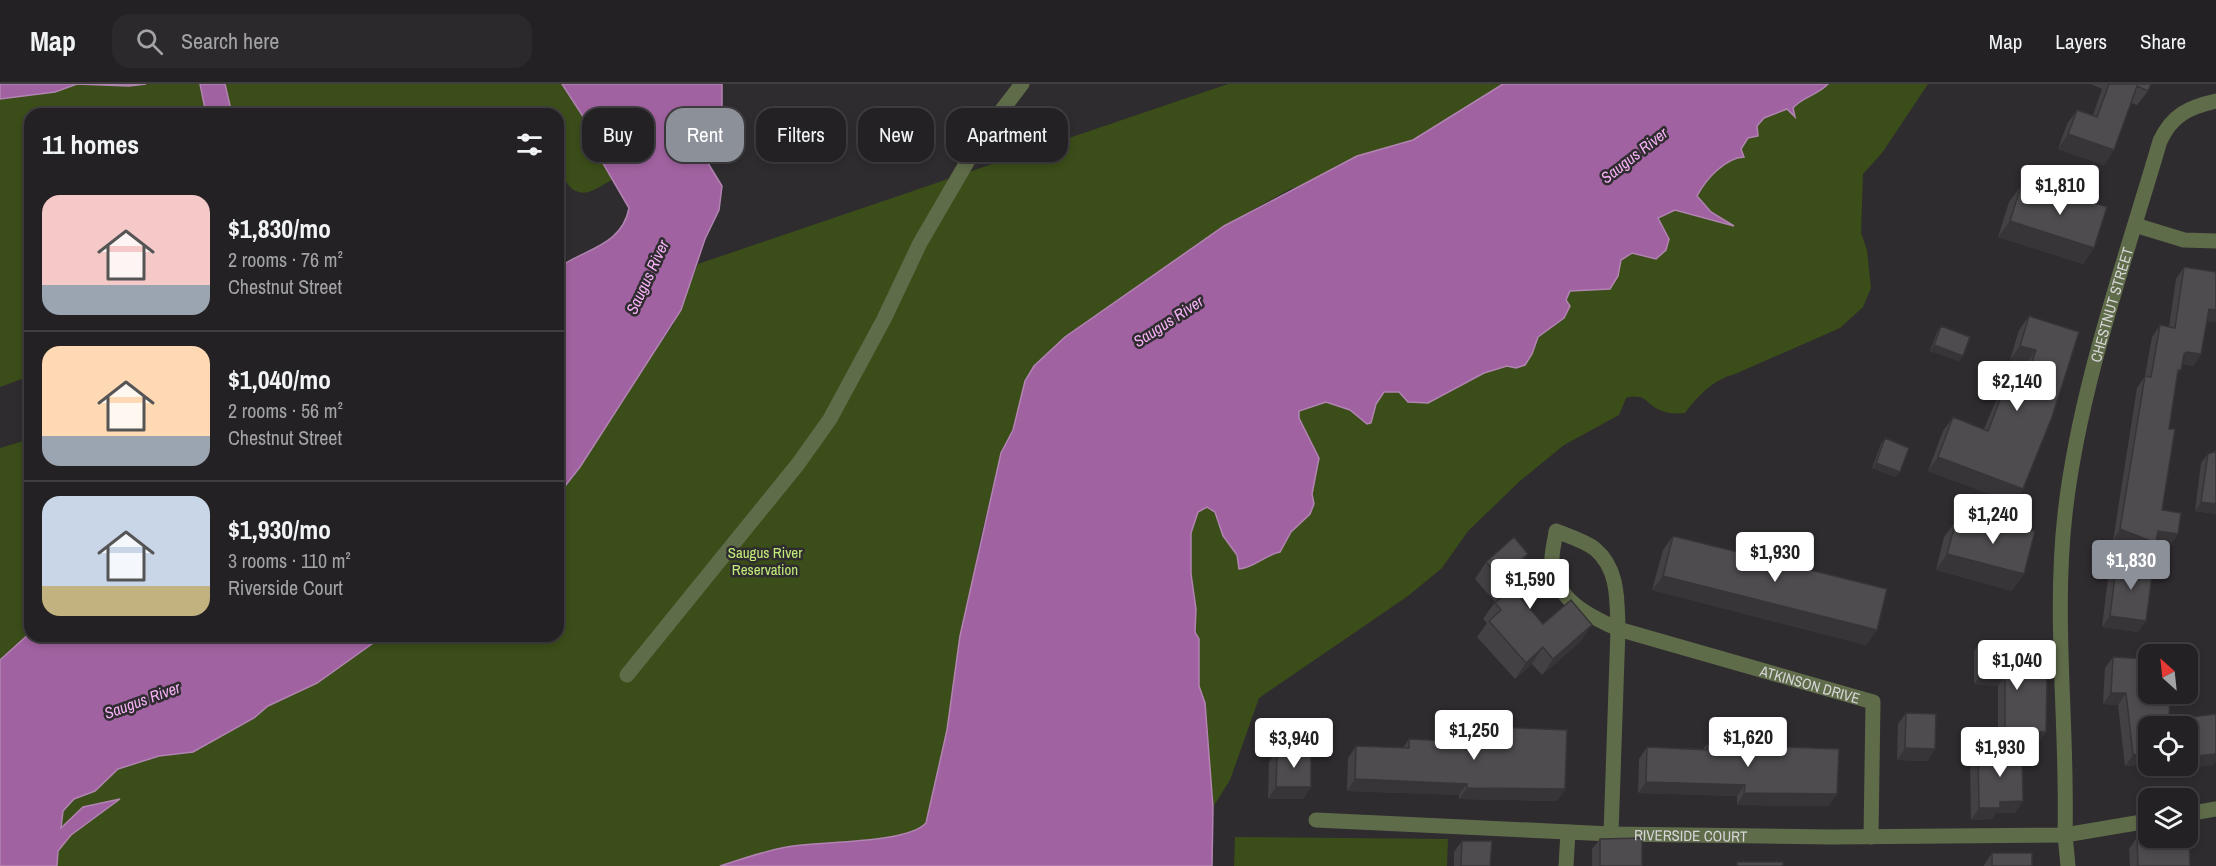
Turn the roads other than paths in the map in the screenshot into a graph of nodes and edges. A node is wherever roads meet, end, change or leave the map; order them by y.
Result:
1 (1022, 84) edge
2 (2216, 101) edge
3 (2135, 225) junction
4 (2216, 241) edge
5 (1617, 629) junction
6 (627, 675) dead end
7 (2216, 810) edge
8 (2198, 812) edge
9 (1316, 820) dead end
10 (2138, 823) edge
11 (1568, 832) junction
12 (1611, 834) junction
13 (2065, 835) junction
14 (1871, 837) junction
15 (1566, 866) edge
16 (2068, 866) edge

1 - 6 street
2 - 3 street, CHESTNUT STREET
3 - 4 street
3 - 13 street, CHESTNUT STREET
5 - 5 street, ATKINSON DRIVE
5 - 12 street, ATKINSON DRIVE
5 - 14 street, ATKINSON DRIVE
7 - 8 street
9 - 11 street, RIVERSIDE COURT
10 - 13 street, RIVERSIDE COURT
11 - 12 street, RIVERSIDE COURT
11 - 15 street
12 - 14 street, RIVERSIDE COURT
13 - 14 street, RIVERSIDE COURT
13 - 16 street, CHESTNUT STREET

